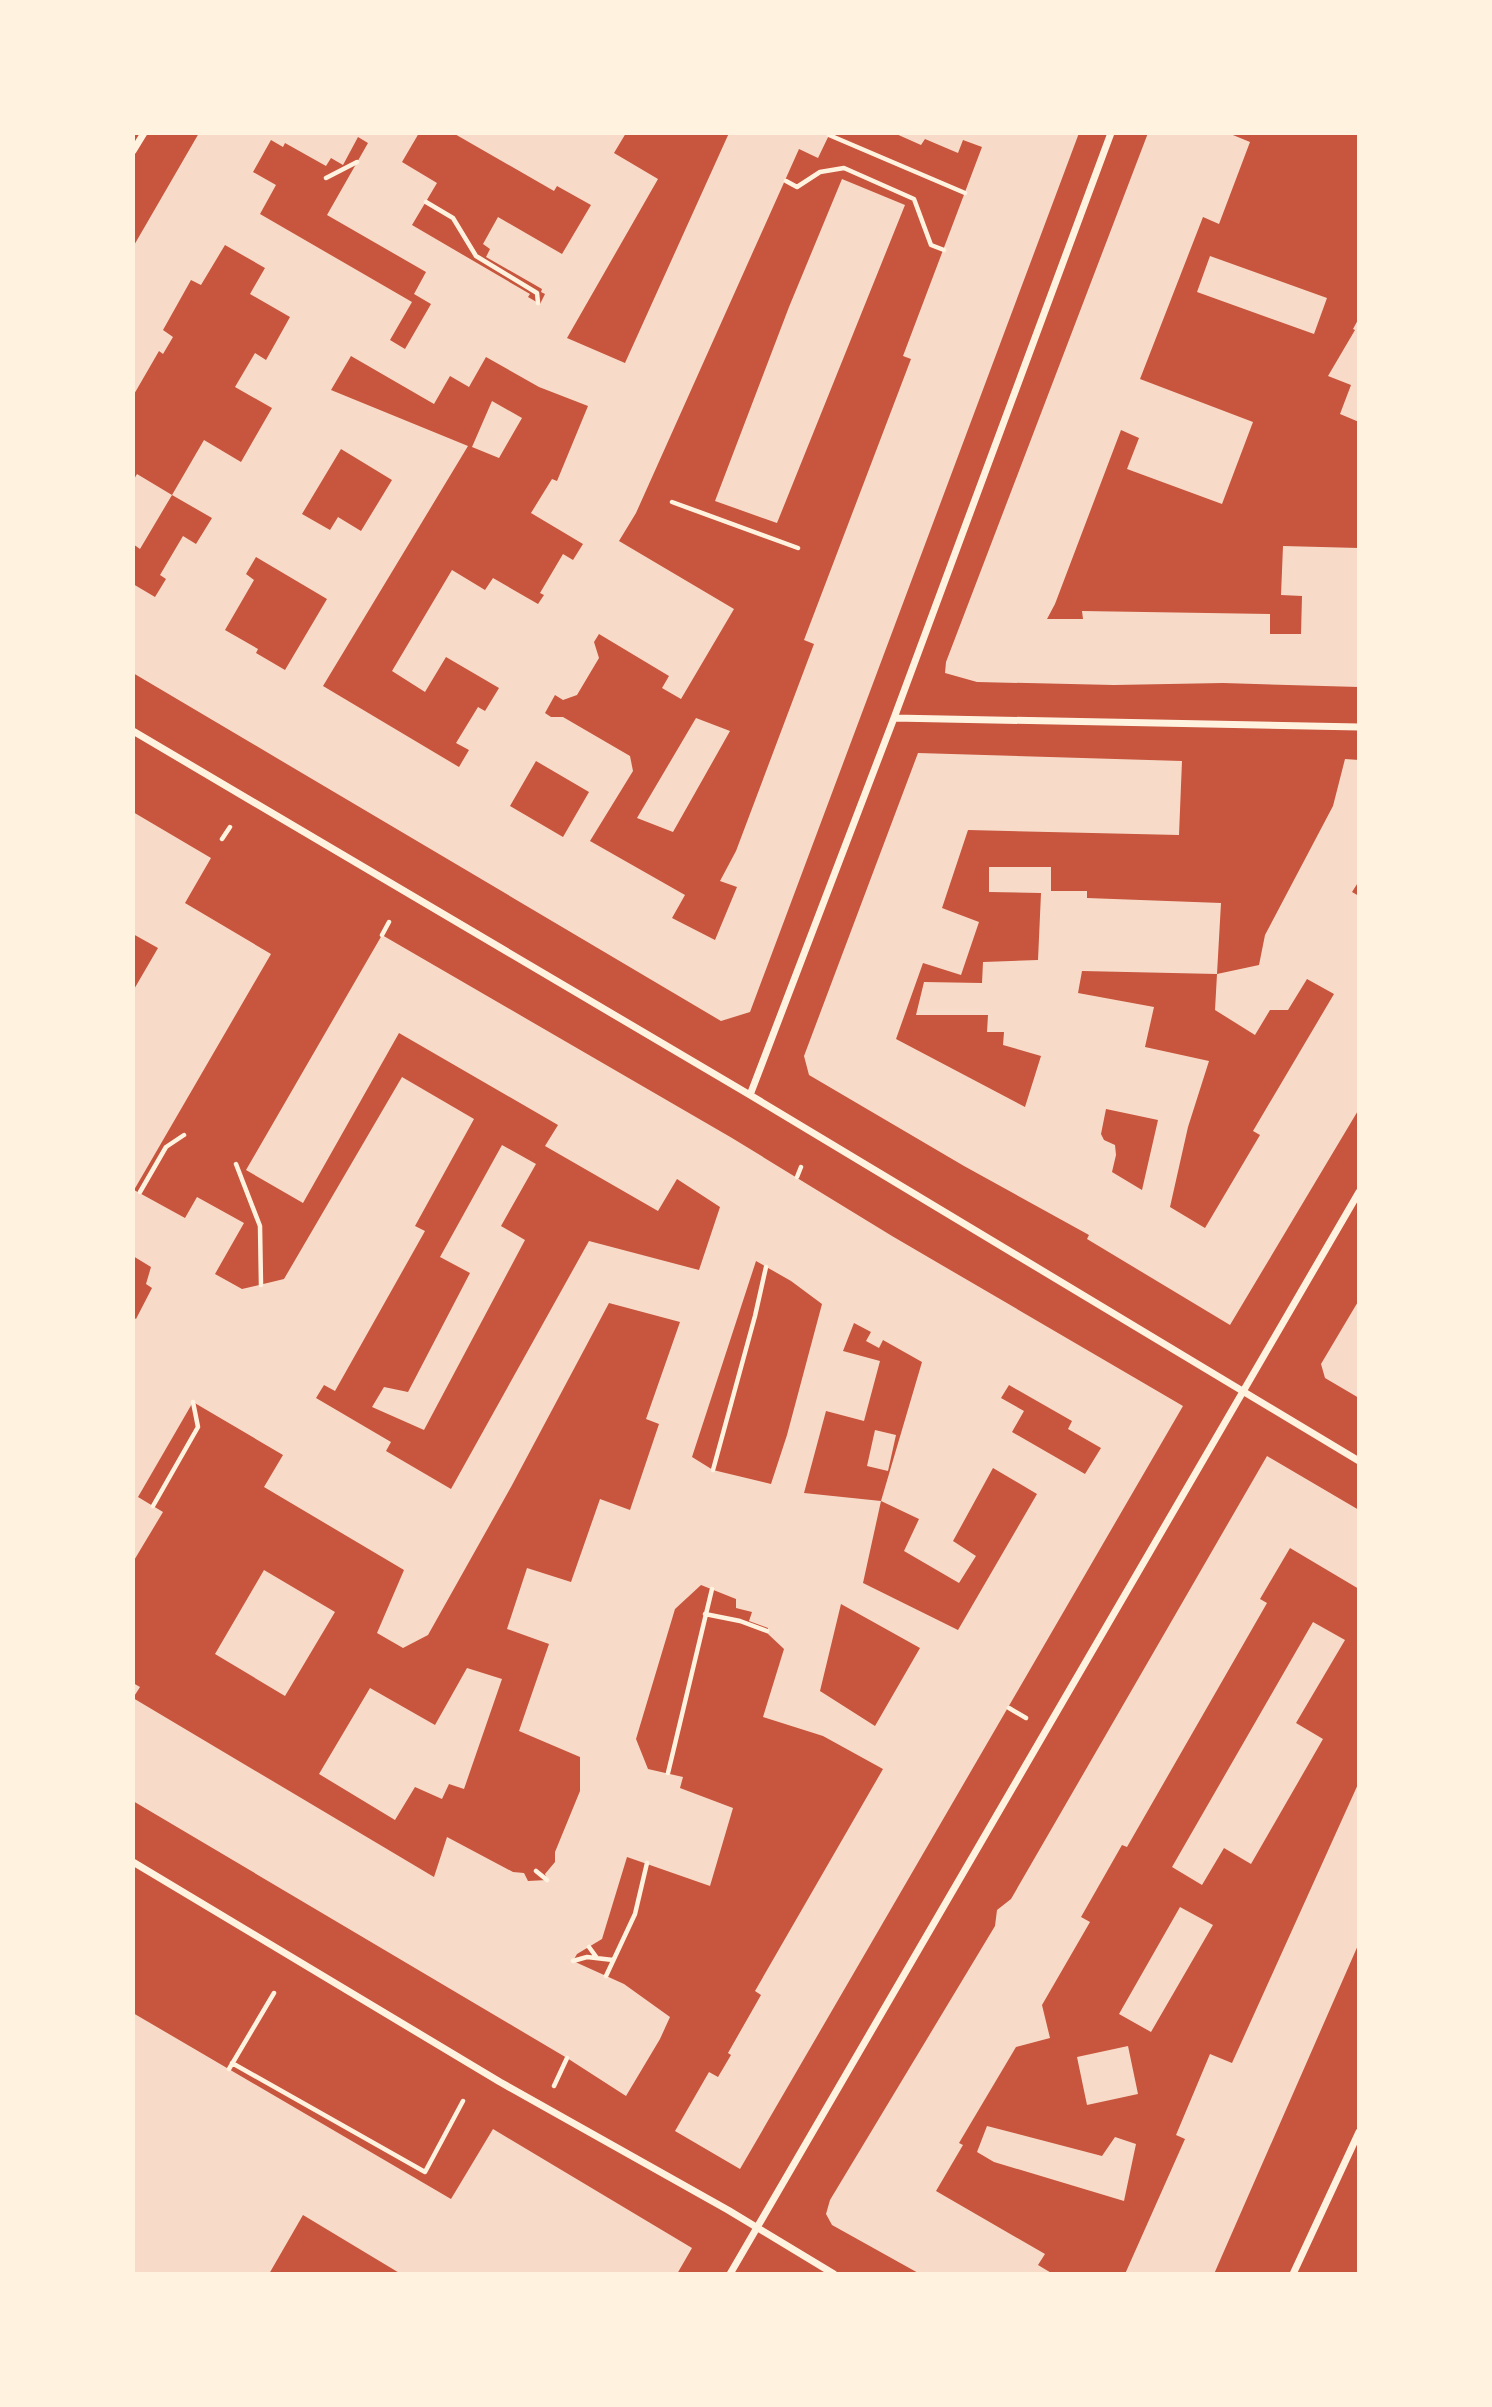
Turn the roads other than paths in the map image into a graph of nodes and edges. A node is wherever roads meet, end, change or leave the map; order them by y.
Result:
1 (144, 133) edge
2 (1111, 133) edge
3 (133, 151) edge
4 (894, 718) junction
5 (1359, 727) edge
6 (133, 731) edge
7 (750, 1095) junction
8 (1359, 1192) edge
9 (1243, 1392) junction
10 (1359, 1461) edge
11 (133, 1861) edge
12 (1359, 2132) edge
13 (758, 2228) junction
14 (730, 2274) edge
15 (834, 2274) edge
16 (1293, 2274) edge

1 - 3 street
2 - 4 street
4 - 5 street
4 - 7 street
6 - 7 street
7 - 9 street
8 - 9 street
9 - 10 street
9 - 13 street
11 - 13 street
12 - 16 street
13 - 14 street
13 - 15 street

